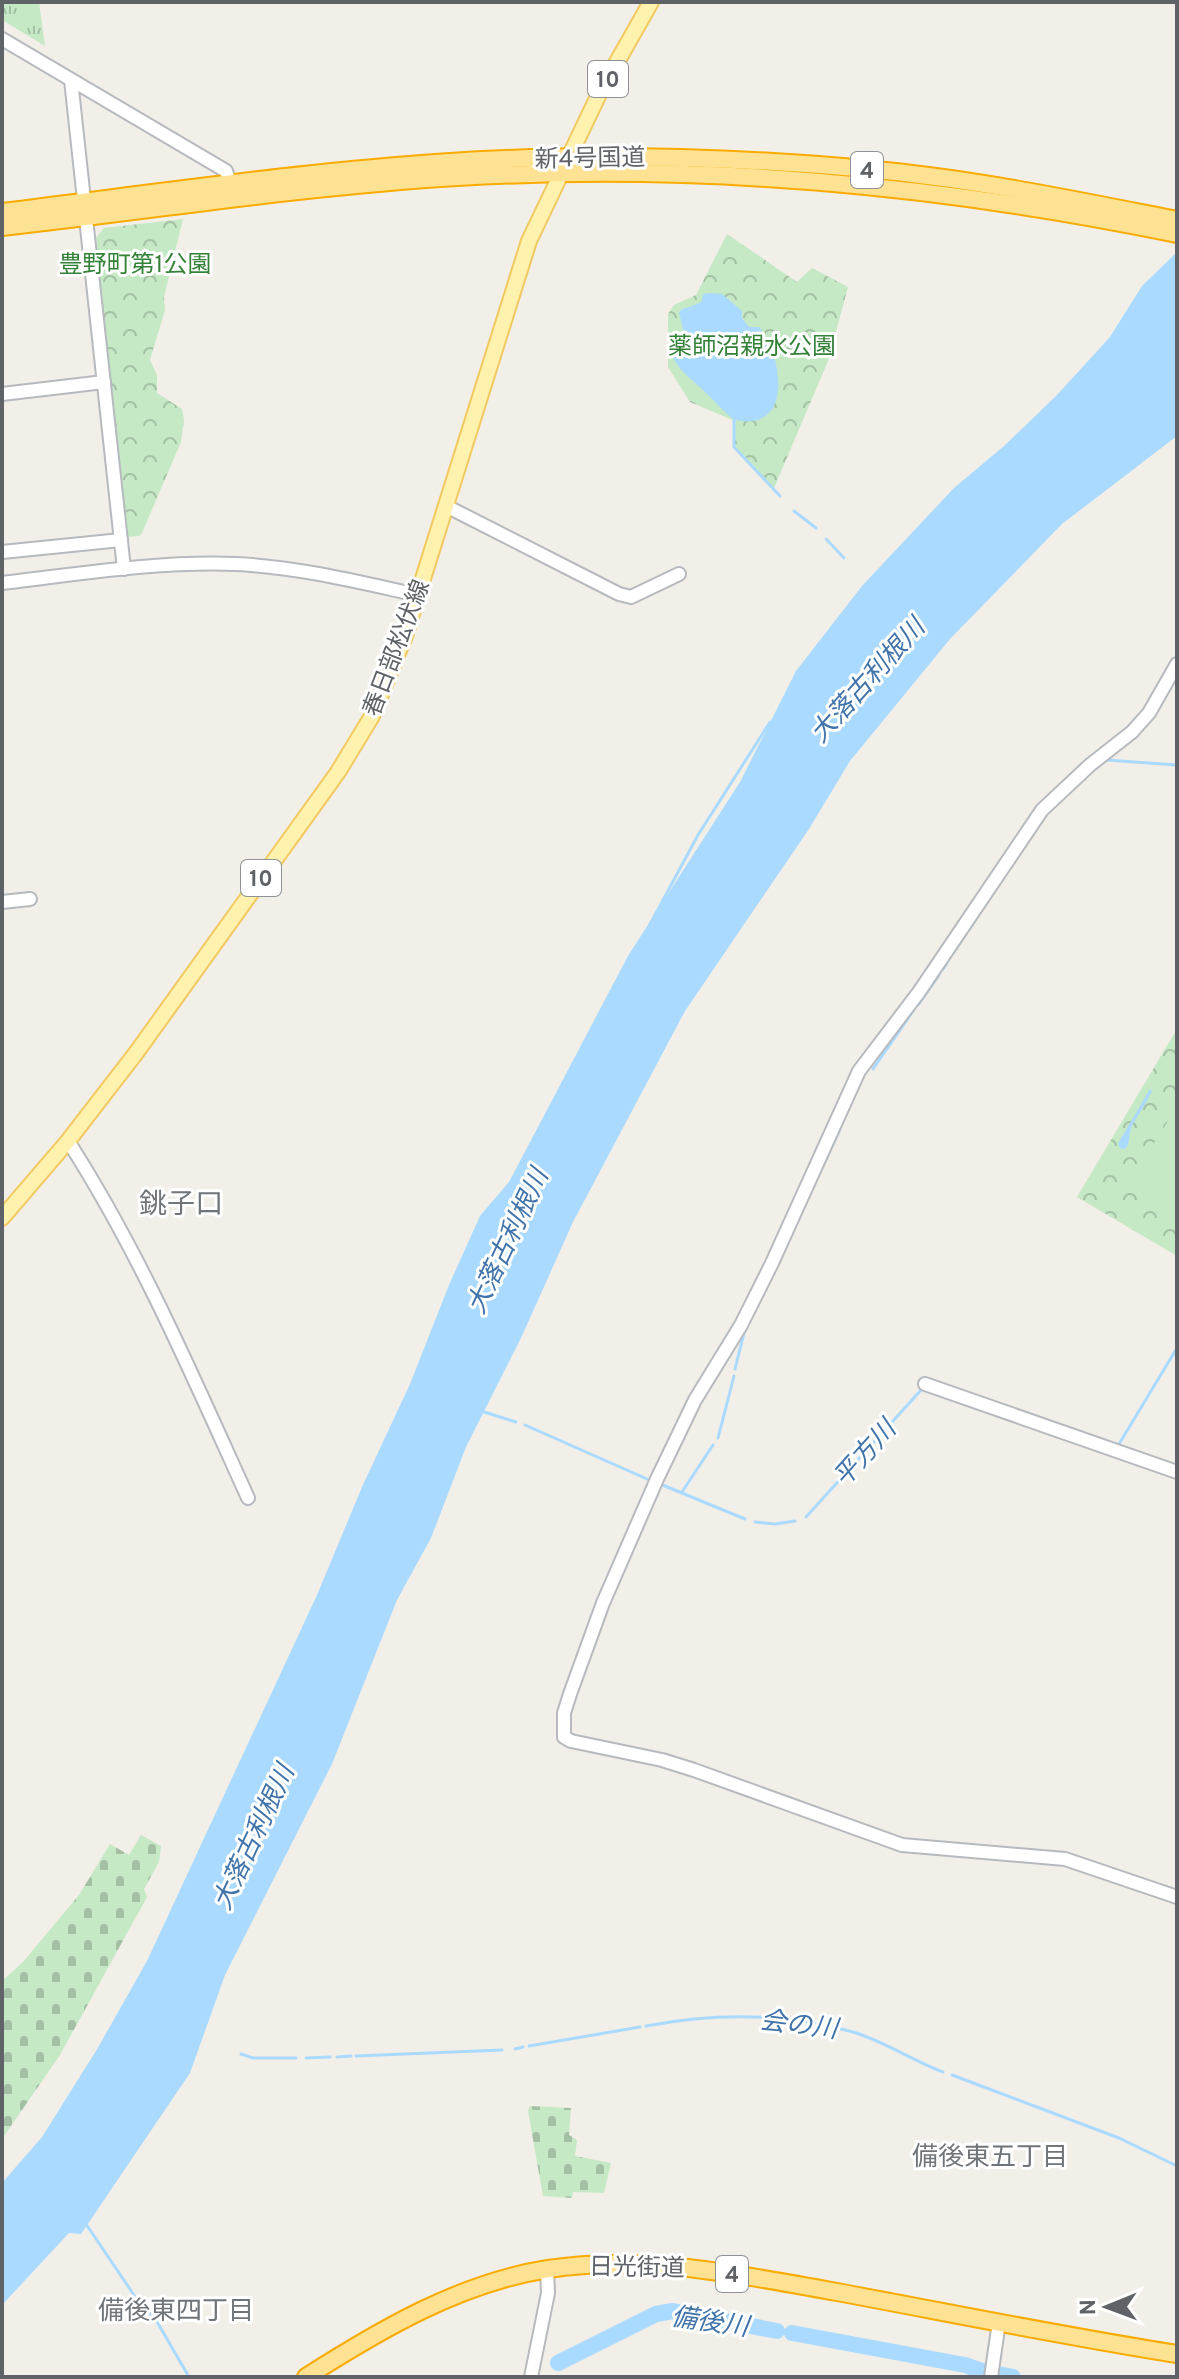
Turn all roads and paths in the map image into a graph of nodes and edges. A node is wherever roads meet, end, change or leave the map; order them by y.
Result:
1 (651, 2) edge
2 (2, 39) edge
3 (71, 80) junction
4 (568, 158) junction
5 (561, 174) junction
6 (231, 185) junction
7 (85, 210) junction
8 (2, 212) edge
9 (1163, 222) edge
10 (2, 227) edge
11 (1177, 234) edge
12 (104, 382) junction
13 (2, 394) edge
14 (446, 506) junction
15 (121, 540) junction
16 (2, 552) edge
17 (124, 569) junction
18 (679, 574) dead end
19 (2, 583) edge
20 (418, 595) junction
21 (1177, 664) edge
22 (30, 899) dead end
23 (2, 902) edge
24 (68, 1141) junction
25 (2, 1218) edge
26 (925, 1384) dead end
27 (1177, 1472) edge
28 (248, 1498) dead end
29 (1177, 1897) edge
30 (547, 2269) junction
31 (999, 2322) junction
32 (1177, 2354) edge
33 (992, 2374) edge
34 (306, 2377) edge
35 (531, 2377) edge

1 - 4 main road, 春日部松伏線 / 10
2 - 3 street
3 - 6 street
3 - 7 street
4 - 5 main road, 春日部松伏線 / 10
4 - 6 highway, 新4号国道 / 4
4 - 9 highway, 新4号国道 / 4
5 - 7 highway, 新4号国道 / 4
5 - 9 highway, 新4号国道 / 4
5 - 14 main road, 春日部松伏線 / 10
6 - 7 highway, 新4号国道 / 4
7 - 8 highway, 新4号国道 / 4
7 - 10 highway, 新4号国道 / 4
7 - 12 street
9 - 11 highway, 新4号国道 / 4
12 - 13 street
12 - 15 street
14 - 18 street
14 - 20 main road, 春日部松伏線 / 10
15 - 16 street
15 - 17 street
17 - 19 street
17 - 20 street
20 - 24 main road, 春日部松伏線 / 10
21 - 29 street
22 - 23 street
24 - 25 main road, 春日部松伏線 / 10
24 - 28 street
26 - 27 street
30 - 31 highway, 日光街道 / 4
30 - 34 highway, 日光街道 / 4
30 - 35 street
31 - 32 highway, 日光街道 / 4
31 - 33 street

